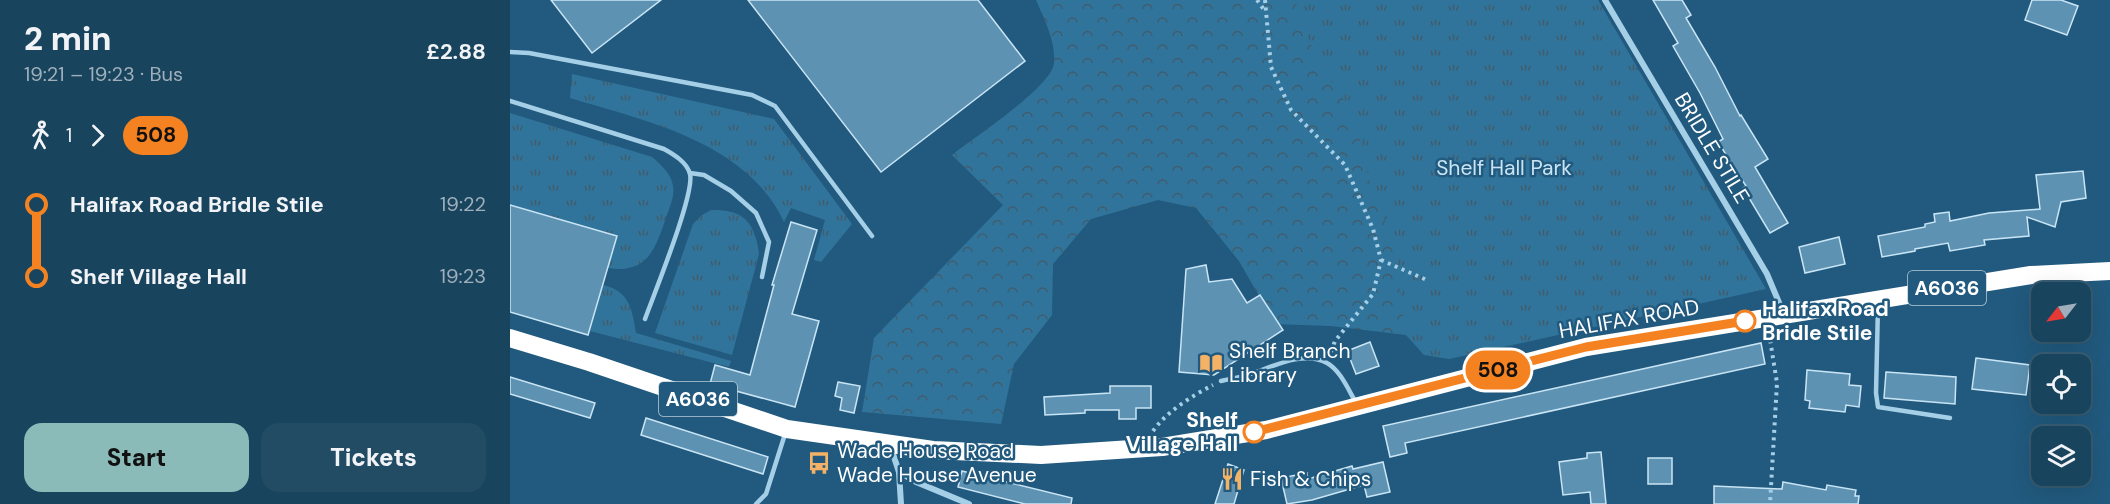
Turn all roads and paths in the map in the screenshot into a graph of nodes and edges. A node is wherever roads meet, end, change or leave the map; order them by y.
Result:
1 (1257, 0) edge
2 (1265, 0) edge
3 (1605, 0) edge
4 (1266, 11) junction
5 (510, 52) edge
6 (510, 100) edge
7 (690, 173) junction
8 (872, 237) dead end
9 (1381, 260) junction
10 (2110, 271) edge
11 (762, 277) dead end
12 (1429, 281) dead end
13 (1878, 299) junction
14 (1775, 316) junction
15 (645, 320) dead end
16 (510, 338) edge
17 (1327, 363) junction
18 (1221, 381) joint
19 (1357, 406) junction
20 (1950, 418) dead end
21 (787, 429) junction
22 (890, 444) junction
23 (1154, 447) junction
24 (899, 472) junction
25 (964, 503) edge
26 (756, 504) edge
27 (901, 504) edge
28 (1770, 504) edge

1 - 4 path
2 - 4 path
3 - 14 street, BRIDLE STILE
4 - 9 path
5 - 8 lane
6 - 7 lane
7 - 11 lane
7 - 15 lane
9 - 12 path
9 - 17 path
10 - 13 highway, HALIFAX ROAD / A6036
13 - 14 highway, HALIFAX ROAD / A6036
13 - 20 lane
14 - 19 highway, HALIFAX ROAD / A6036
14 - 28 path
16 - 21 highway, A6036
17 - 18 lane
17 - 19 lane
18 - 23 path
19 - 23 highway, HALIFAX ROAD / A6036
21 - 22 highway, A6036
21 - 26 lane
22 - 23 highway, A6036
22 - 24 street
24 - 25 street
24 - 27 street

